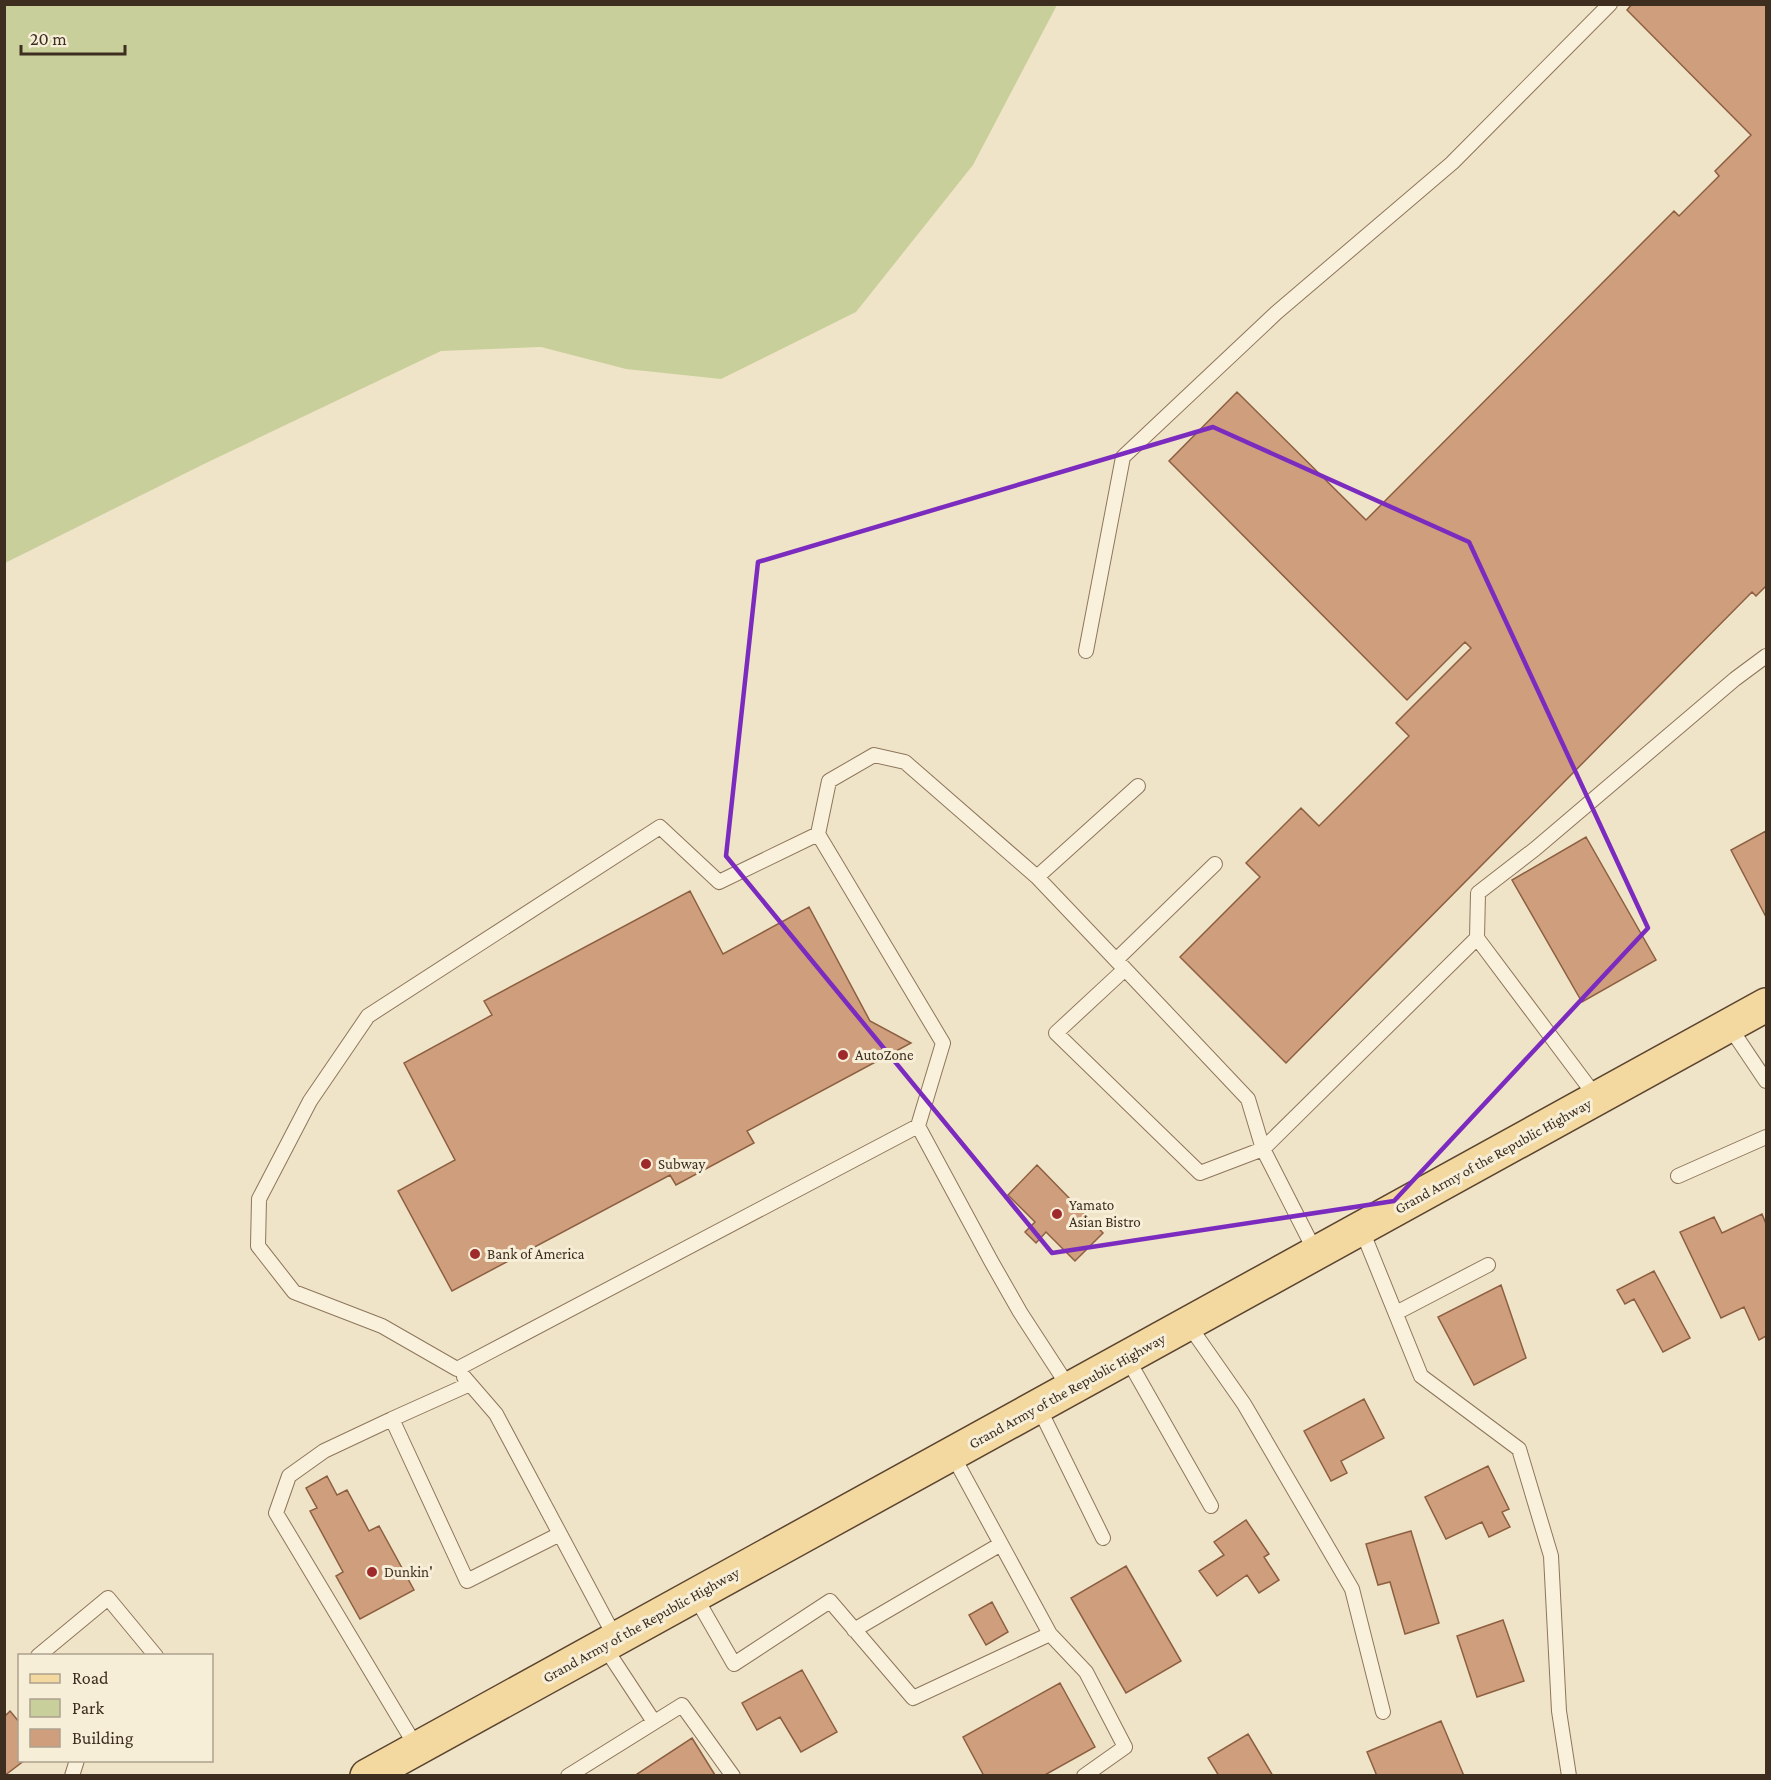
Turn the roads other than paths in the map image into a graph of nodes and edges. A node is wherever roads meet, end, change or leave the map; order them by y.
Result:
1 (1610, 4) edge
2 (1086, 651) dead end
3 (1767, 656) edge
4 (1138, 786) dead end
5 (818, 834) junction
6 (1215, 864) dead end
7 (1037, 877) junction
8 (1477, 938) junction
9 (1120, 964) junction
10 (1767, 1005) edge
11 (1729, 1026) junction
12 (1767, 1081) edge
13 (1597, 1098) junction
14 (918, 1126) junction
15 (1767, 1137) edge
16 (1263, 1149) junction
17 (1678, 1176) dead end
18 (1361, 1228) junction
19 (1316, 1254) junction
20 (1488, 1265) dead end
21 (1396, 1313) junction
22 (1188, 1324) junction
23 (1127, 1358) junction
24 (457, 1369) junction
25 (470, 1384) junction
26 (1070, 1389) junction
27 (1038, 1406) junction
28 (392, 1419) junction
29 (952, 1454) junction
30 (1211, 1506) dead end
31 (560, 1534) junction
32 (1103, 1538) dead end
33 (1001, 1544) junction
34 (696, 1596) junction
35 (854, 1630) junction
36 (1050, 1634) junction
37 (610, 1643) junction
38 (41, 1654) edge
39 (154, 1654) edge
40 (1383, 1712) dead end
41 (654, 1722) junction
42 (417, 1748) junction
43 (367, 1776) edge
44 (568, 1776) edge
45 (733, 1776) edge
46 (1084, 1776) edge
47 (1569, 1776) edge

1 - 2 lane
3 - 8 lane
4 - 7 lane
5 - 7 lane
5 - 14 lane
5 - 24 lane
6 - 9 lane
7 - 9 lane
8 - 13 lane
8 - 16 lane
9 - 16 lane
9 - 16 lane
10 - 11 main road, Grand Army of the Republic Highway
11 - 12 lane
11 - 13 main road, Grand Army of the Republic Highway
13 - 18 main road, Grand Army of the Republic Highway
14 - 24 lane
14 - 26 lane
15 - 17 lane
16 - 19 lane
18 - 19 main road, Grand Army of the Republic Highway
18 - 21 lane
19 - 22 main road, Grand Army of the Republic Highway
20 - 21 lane
21 - 47 lane
22 - 23 main road, Grand Army of the Republic Highway
22 - 40 lane
23 - 26 main road, Grand Army of the Republic Highway
23 - 30 lane
24 - 25 lane
25 - 28 lane
25 - 31 lane
26 - 27 main road, Grand Army of the Republic Highway
27 - 29 main road, Grand Army of the Republic Highway
27 - 32 lane
28 - 31 lane
28 - 42 lane
29 - 33 lane
29 - 34 main road, Grand Army of the Republic Highway
31 - 37 lane
33 - 35 lane
33 - 36 lane
34 - 35 lane
34 - 37 main road, Grand Army of the Republic Highway
35 - 36 lane
36 - 46 lane
37 - 41 lane
37 - 42 main road, Grand Army of the Republic Highway
38 - 39 lane
41 - 44 lane
41 - 45 lane
42 - 43 main road, Grand Army of the Republic Highway

